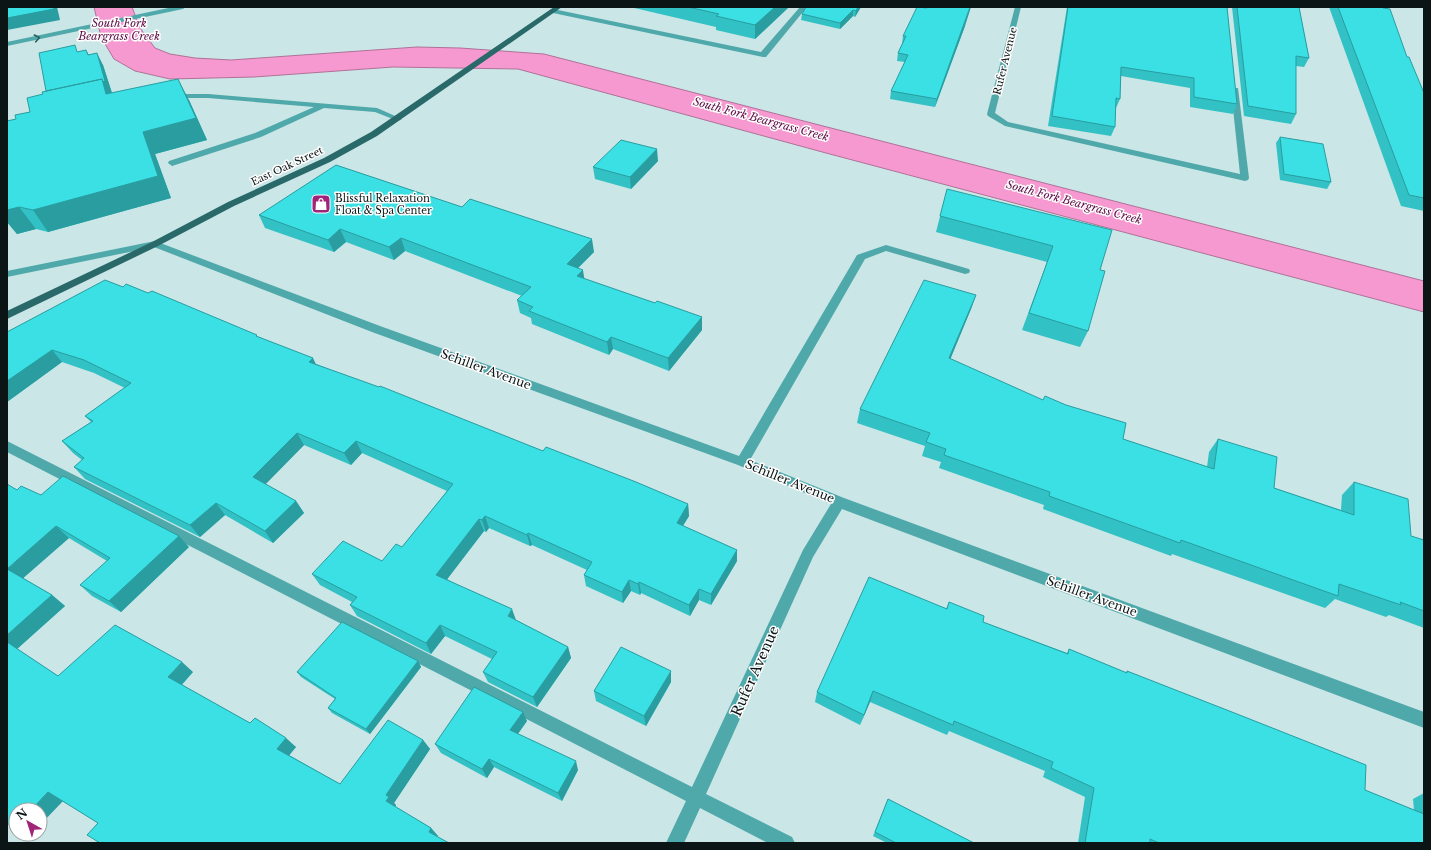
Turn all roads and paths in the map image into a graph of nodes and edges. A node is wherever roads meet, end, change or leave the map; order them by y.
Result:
1 (182, 7) edge
2 (804, 7) edge
3 (1018, 7) edge
4 (556, 9) edge
5 (7, 44) edge
6 (1235, 85) edge
7 (162, 96) edge
8 (322, 106) junction
9 (398, 119) junction
10 (172, 163) dead end
11 (155, 244) junction
12 (965, 271) dead end
13 (7, 274) edge
14 (7, 315) edge
15 (7, 446) edge
16 (742, 462) junction
17 (839, 502) junction
18 (1424, 720) edge
19 (697, 799) junction
20 (675, 843) edge
21 (786, 843) edge

5 -> 1 street
2 - 4 street
3 - 6 street, Rufer Avenue
4 - 9 main road, East Oak Street
7 - 8 street
8 - 9 street
8 - 10 street
9 - 11 main road, East Oak Street
11 - 13 street
11 - 14 main road, East Oak Street
11 - 16 street, Schiller Avenue
12 - 16 street
15 - 19 street
16 - 17 street, Schiller Avenue
17 - 18 street, Schiller Avenue
17 - 19 street, Rufer Avenue
19 - 20 street, Rufer Avenue
19 - 21 street

